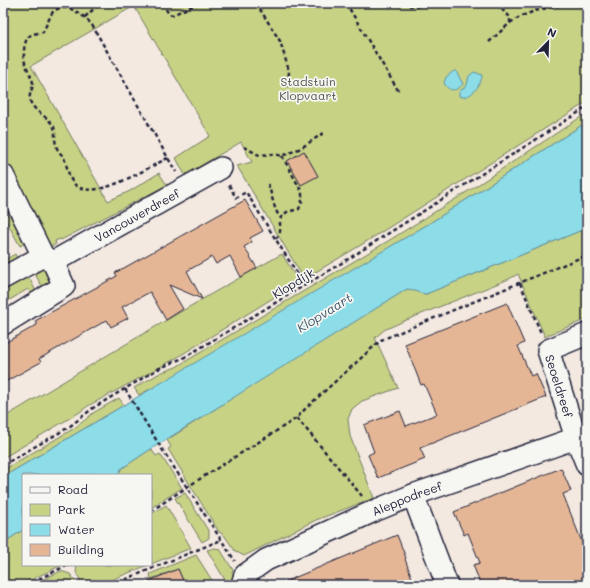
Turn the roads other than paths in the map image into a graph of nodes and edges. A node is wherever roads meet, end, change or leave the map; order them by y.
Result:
1 (221, 168) road end
2 (3, 175) edge
3 (48, 259) junction
4 (3, 278) edge
5 (3, 324) edge
6 (587, 334) edge
7 (576, 438) junction
8 (587, 465) edge
9 (413, 495) junction
10 (244, 580) edge
11 (447, 585) edge

1 - 3 street, Vancouverdreef
2 - 3 street
3 - 4 street, Vancouverdreef
3 - 5 street
6 - 7 street, Seoeldreef
7 - 8 street, Seoeldreef
7 - 9 street, Aleppodreef
9 - 10 street, Aleppodreef
9 - 11 street

